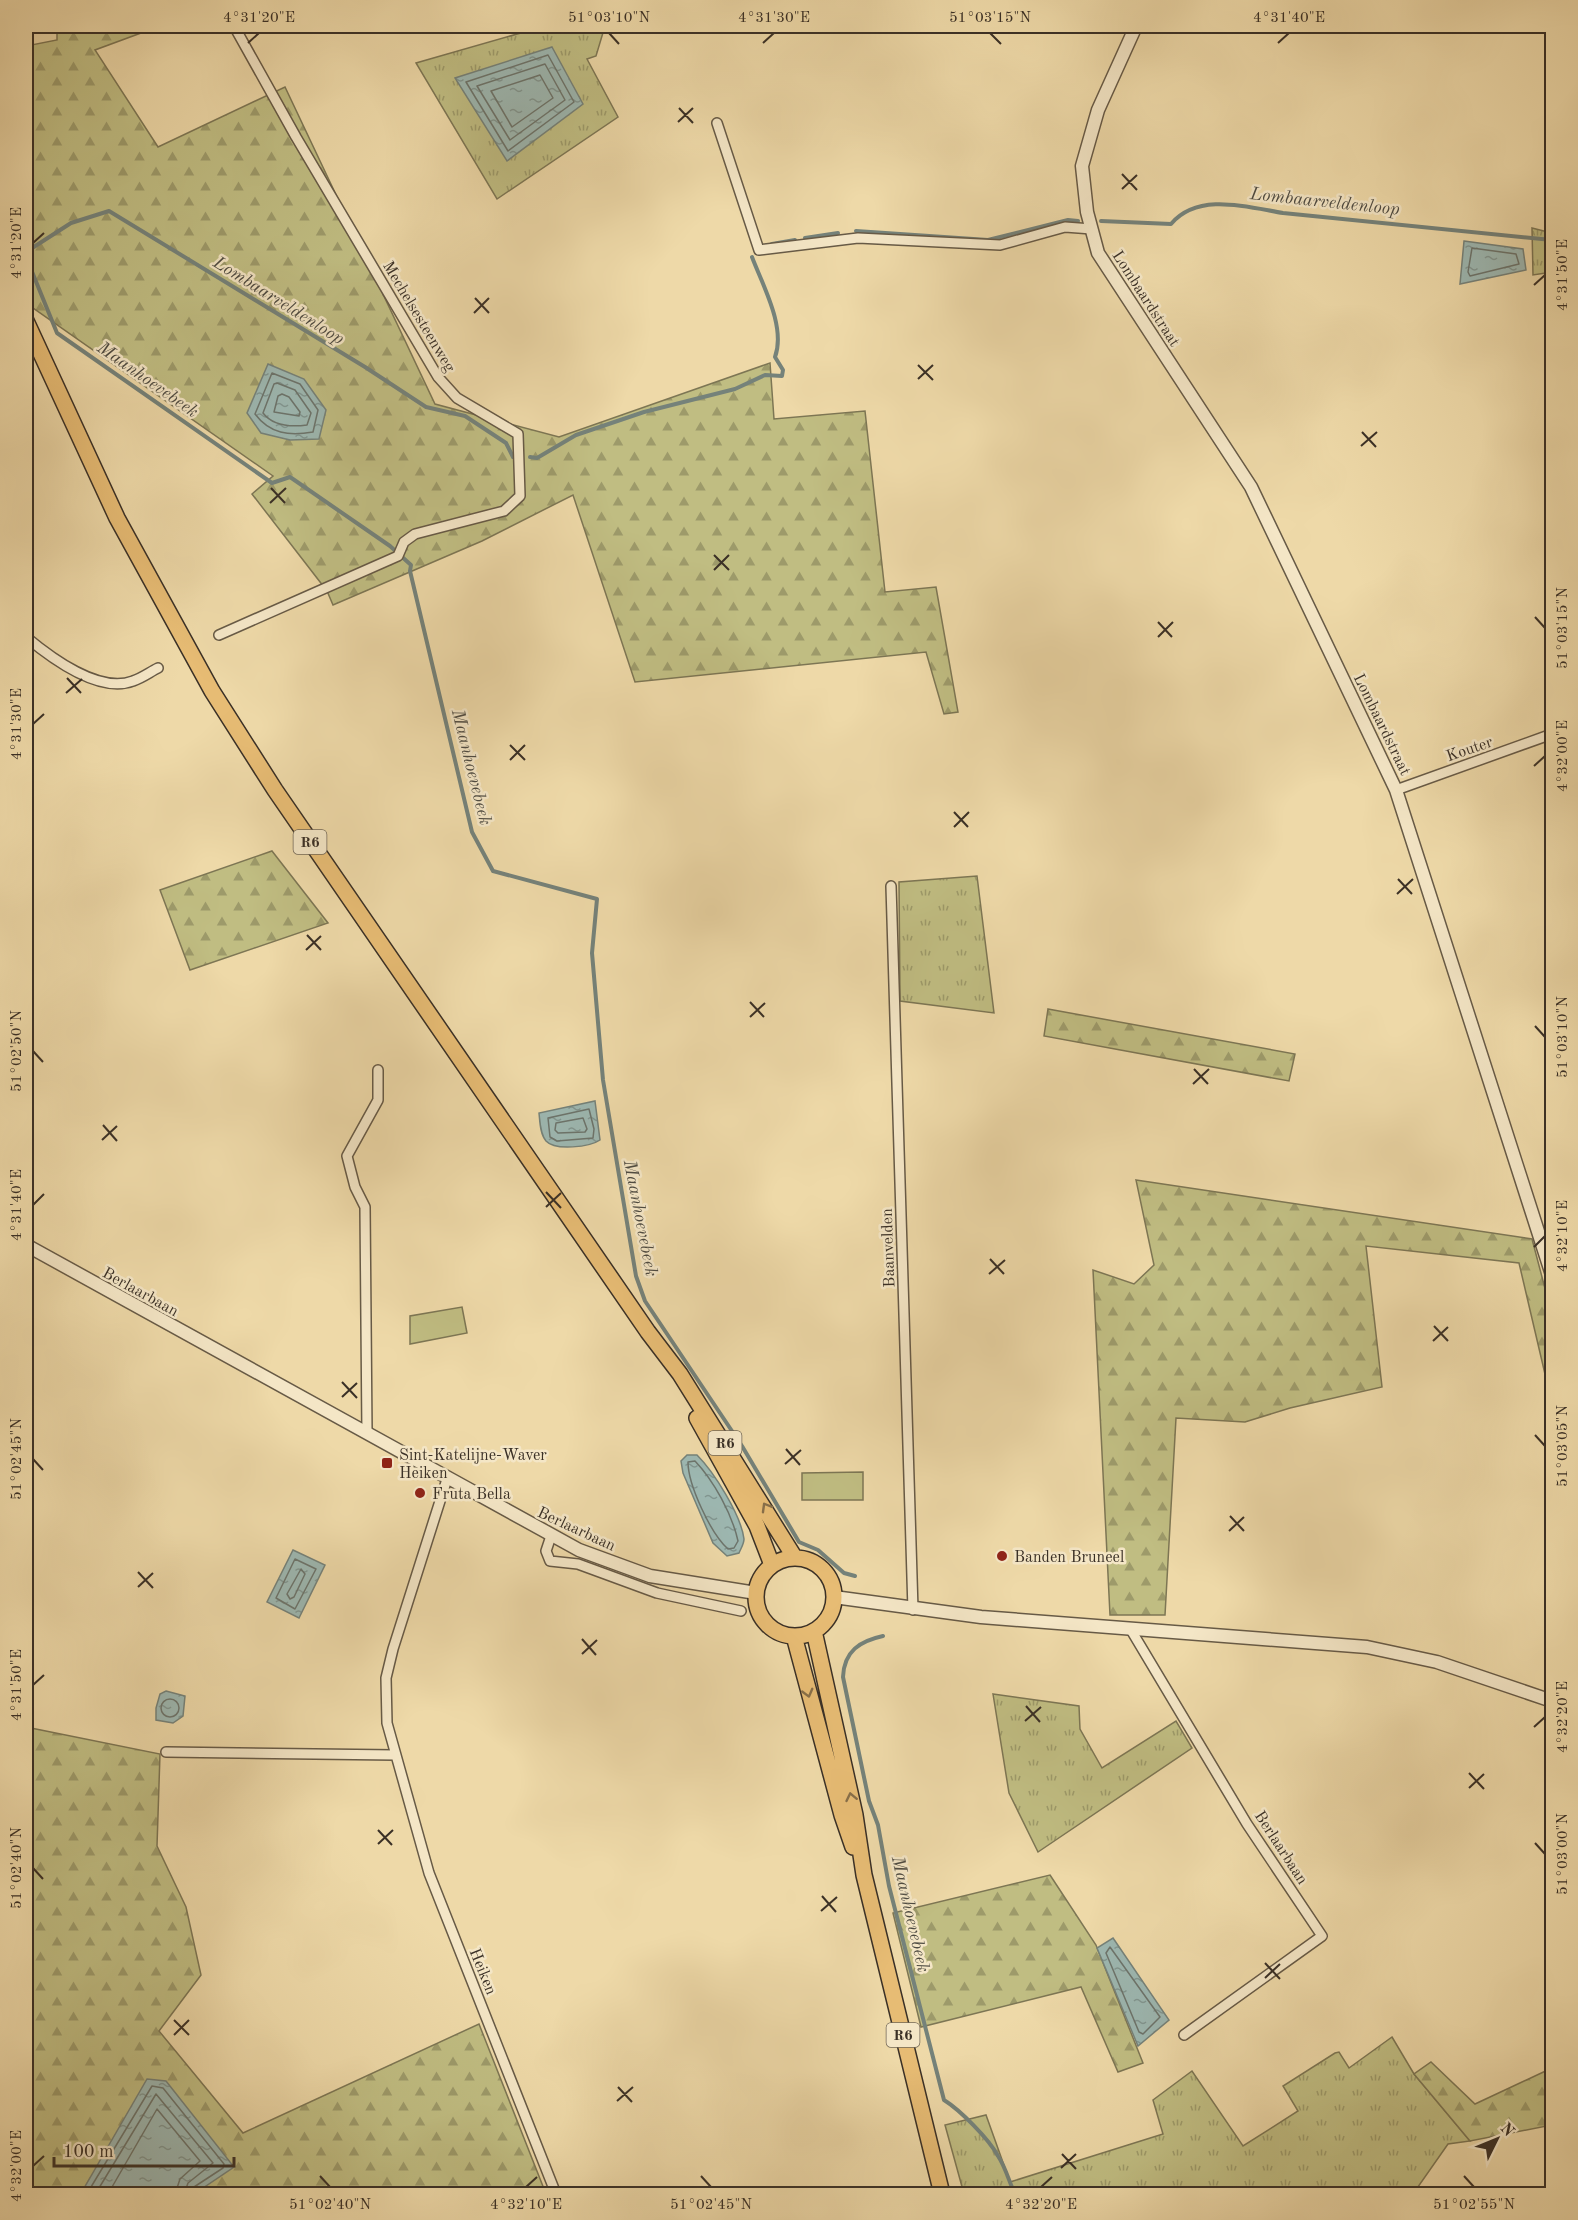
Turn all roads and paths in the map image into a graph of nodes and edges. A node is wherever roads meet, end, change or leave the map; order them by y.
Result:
1 (234, 26) edge
2 (1136, 26) edge
3 (717, 123) dead end
4 (1092, 229) junction
5 (26, 321) edge
6 (219, 635) dead end
7 (26, 637) edge
8 (158, 668) dead end
9 (1552, 734) edge
10 (1396, 790) junction
11 (891, 886) dead end
12 (378, 1070) dead end
13 (26, 1245) edge
14 (1552, 1275) edge
15 (648, 1332) junction
16 (367, 1433) junction
17 (447, 1479) junction
18 (551, 1536) junction
19 (795, 1558) junction
20 (772, 1565) junction
21 (756, 1593) junction
22 (834, 1597) junction
23 (913, 1610) junction
24 (741, 1611) dead end
25 (1131, 1630) junction
26 (814, 1631) junction
27 (794, 1636) junction
28 (1552, 1701) edge
29 (166, 1752) dead end
30 (395, 1755) junction
31 (864, 1875) junction
32 (1184, 2035) dead end
33 (556, 2194) edge
34 (942, 2194) edge

1 - 6 street, Mechelsesteenweg
2 - 4 street, Lombaardstraat
3 - 4 street
4 - 10 street, Lombaardstraat
5 - 15 main road, R6
7 - 8 street
9 - 10 street, Kouter
10 - 14 street, Lombaardstraat
11 - 23 street, Baanvelden
12 - 16 street
13 - 16 street, Berlaarbaan
19 -> 15 main road, R6
15 - 20 main road, R6
16 - 17 street, Berlaarbaan
17 - 18 street, Berlaarbaan
17 - 30 street, Heiken
18 - 21 street, Berlaarbaan
18 - 24 street
19 - 20 main road
19 - 22 main road
20 - 21 main road
21 - 27 main road
22 - 23 street
22 - 26 main road
23 - 25 street
25 - 28 street
25 - 32 street, Berlaarbaan
26 - 27 main road
31 -> 26 main road, R6
27 -> 31 main road, R6
29 - 30 street
30 - 33 street, Heiken
31 - 34 main road, R6

